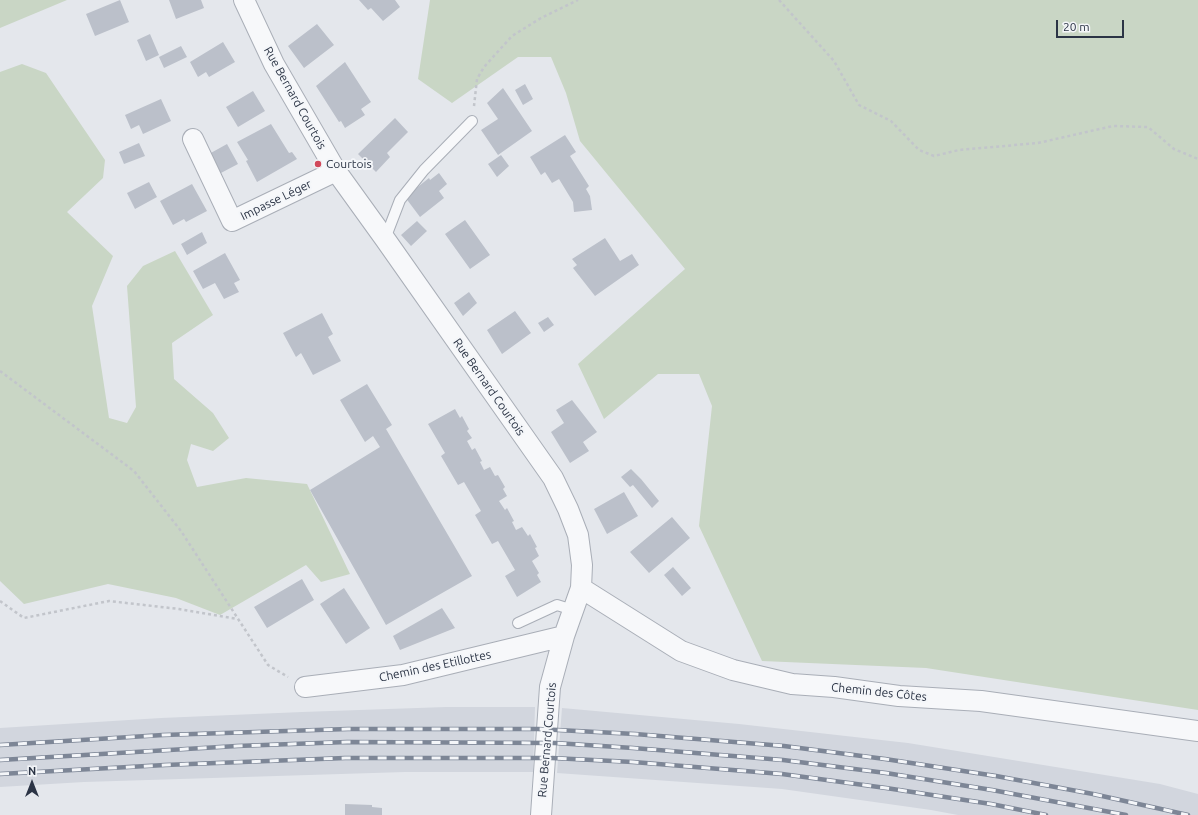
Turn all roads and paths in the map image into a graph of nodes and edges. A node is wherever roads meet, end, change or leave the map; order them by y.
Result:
1 (244, 0) edge
2 (578, 0) edge
3 (779, 0) edge
4 (472, 120) joint
5 (192, 140) dead end
6 (1198, 159) edge
7 (336, 171) junction
8 (385, 239) junction
9 (0, 371) edge
10 (581, 588) junction
11 (0, 601) edge
12 (574, 610) junction
13 (238, 619) junction
14 (518, 623) dead end
15 (564, 636) junction
16 (305, 687) joint
17 (1198, 731) edge
18 (541, 815) edge

1 - 7 street, Rue Bernard Courtois
2 - 4 path
3 - 6 path
4 - 8 lane
5 - 7 street, Impasse Léger
7 - 8 street, Rue Bernard Courtois
8 - 10 street, Rue Bernard Courtois
9 - 13 path
10 - 12 street, Rue Bernard Courtois
10 - 17 street, Chemin des Côtes
11 - 13 path
12 - 14 lane
12 - 15 street, Rue Bernard Courtois
13 - 16 path
15 - 16 street, Chemin des Etillottes
15 - 18 street, Rue Bernard Courtois

